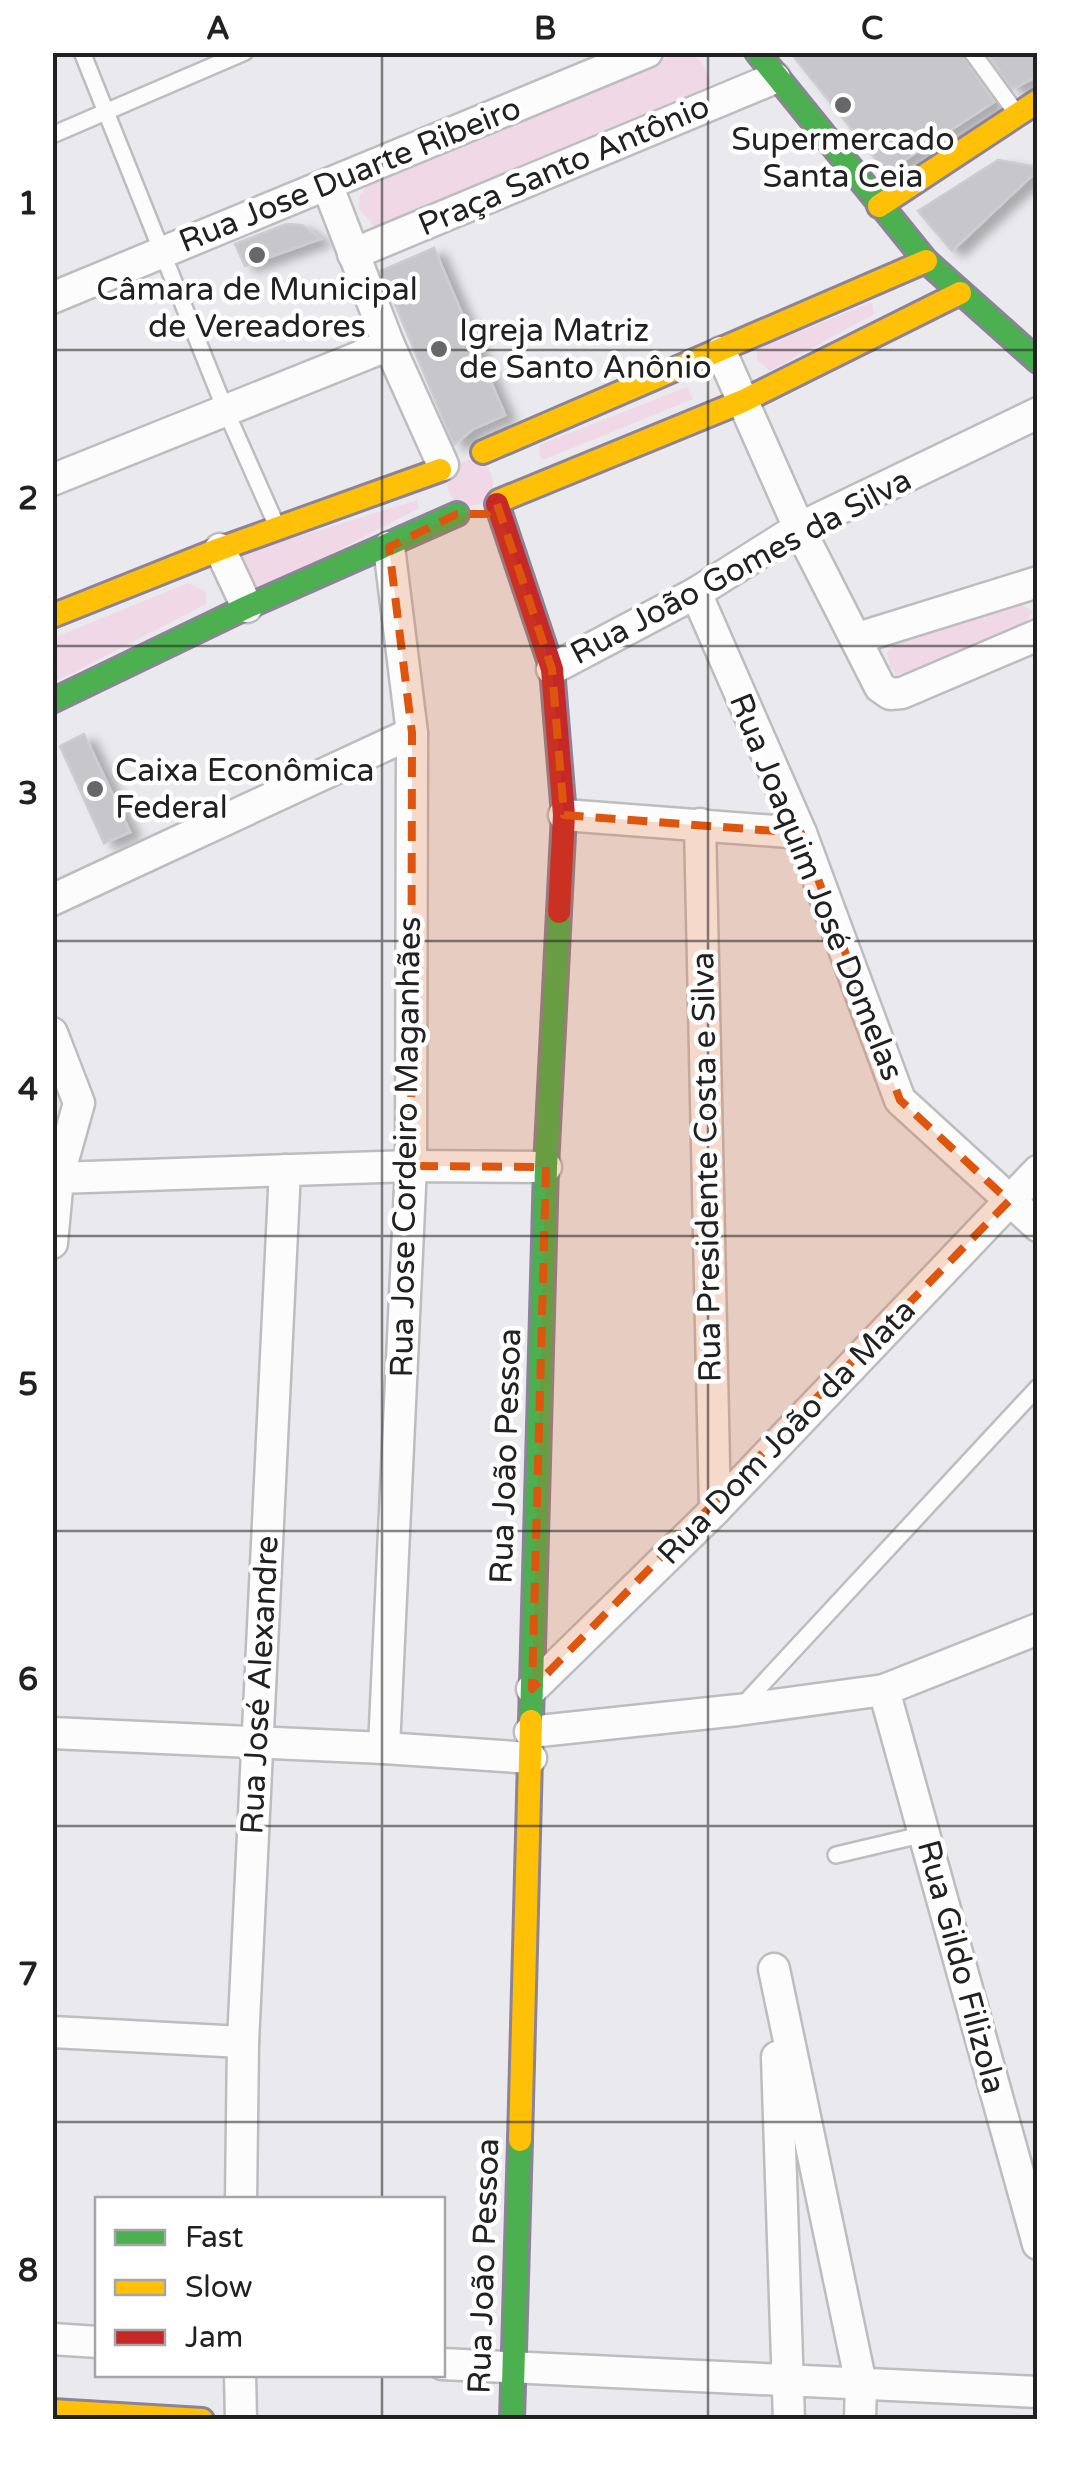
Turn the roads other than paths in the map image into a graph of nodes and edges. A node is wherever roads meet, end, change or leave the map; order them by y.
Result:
1 (82, 52) edge
2 (245, 52) edge
3 (647, 52) edge
4 (756, 52) edge
5 (972, 52) edge
6 (774, 78) junction
7 (1038, 101) edge
8 (107, 113) junction
9 (1018, 116) junction
10 (1038, 130) edge
11 (994, 133) junction
12 (52, 135) edge
13 (328, 186) junction
14 (879, 206) junction
15 (163, 250) junction
16 (353, 254) junction
17 (926, 262) junction
18 (960, 293) junction
19 (52, 298) edge
20 (389, 345) junction
21 (721, 352) junction
22 (1038, 361) edge
23 (743, 401) junction
24 (226, 409) junction
25 (1038, 412) edge
26 (495, 464) junction
27 (441, 467) junction
28 (52, 480) edge
29 (498, 502) junction
30 (457, 514) junction
31 (278, 528) junction
32 (798, 528) junction
33 (389, 546) junction
34 (220, 549) junction
35 (1038, 582) edge
36 (696, 593) junction
37 (247, 607) junction
38 (52, 616) edge
39 (1038, 635) edge
40 (858, 638) junction
41 (552, 669) junction
42 (52, 701) edge
43 (412, 734) junction
44 (564, 814) junction
45 (700, 824) junction
46 (801, 833) junction
47 (52, 900) edge
48 (52, 1032) edge
49 (410, 1166) junction
50 (546, 1167) junction
51 (284, 1170) junction
52 (1038, 1170) edge
53 (58, 1178) junction
54 (1009, 1202) junction
55 (1038, 1226) edge
56 (52, 1243) edge
57 (1038, 1387) edge
58 (715, 1510) junction
59 (1038, 1629) edge
60 (532, 1688) junction
61 (884, 1690) junction
62 (738, 1710) junction
63 (52, 1733) edge
64 (257, 1743) junction
65 (530, 1745) junction
66 (384, 1748) junction
67 (924, 1834) junction
68 (836, 1855) dead end
69 (52, 2032) edge
70 (242, 2042) junction
71 (241, 2197) edge
72 (1038, 2244) edge
73 (52, 2339) edge
74 (95, 2342) edge
75 (445, 2364) edge
76 (514, 2369) junction
77 (240, 2377) edge
78 (790, 2380) junction
79 (860, 2384) junction
80 (1038, 2392) edge
81 (52, 2411) edge
82 (202, 2420) edge
83 (240, 2420) edge
84 (512, 2420) edge
85 (789, 2420) edge
86 (860, 2420) edge

1 - 8 lane
2 - 8 lane
3 - 13 street, Rua Jose Duarte Ribeiro
4 - 6 street
5 - 9 lane
6 - 14 street
6 - 16 street, Praça Santo Antônio
7 - 9 street
8 - 12 lane
8 - 15 lane
9 - 11 street
10 - 11 street
11 - 14 street
13 - 15 street, Rua Jose Duarte Ribeiro
13 - 16 street
14 - 17 street
15 - 19 street, Rua Jose Duarte Ribeiro
15 - 24 lane
16 - 20 street
17 - 18 street
17 - 21 street
18 - 22 street
18 - 23 street
20 - 24 street
20 - 27 street
21 - 23 street
21 - 26 street
23 - 29 street
23 - 32 street
24 - 28 street
24 - 31 lane
25 - 32 street, Rua João Gomes da Silva
26 - 27 street
26 - 29 street
27 - 30 street
27 - 31 street
29 - 30 street
29 - 41 street, Rua João Pessoa
30 - 33 street
31 - 34 street
32 - 36 street, Rua João Gomes da Silva
32 - 40 street
33 - 37 street
33 - 43 street, Rua Jose Cordeiro Maganhães
34 - 37 street
34 - 38 street
35 - 40 street
36 - 41 street, Rua João Gomes da Silva
36 - 46 street, Rua Joaquim José Domelas
37 - 42 street
39 - 40 street
41 - 44 street, Rua João Pessoa
43 - 47 street
43 - 49 street, Rua Jose Cordeiro Maganhães
44 - 45 street
44 - 50 street, Rua João Pessoa
45 - 46 street
45 - 58 street, Rua Presidente Costa e Silva
46 - 54 street, Rua Joaquim José Domelas
48 - 53 street
49 - 50 street
49 - 51 street
49 - 66 street, Rua Jose Cordeiro Maganhães
50 - 60 street, Rua João Pessoa
51 - 53 street
51 - 64 street, Rua José Alexandre
52 - 54 street, Rua Dom João da Mata
53 - 56 street
54 - 55 street, Rua Joaquim José Domelas
54 - 58 street, Rua Dom João da Mata
57 - 62 lane
58 - 60 street, Rua Dom João da Mata
59 - 61 street
60 - 65 street, Rua João Pessoa
61 - 62 street
61 - 67 street, Rua Gildo Filizola
62 - 65 street
63 - 64 street
64 - 66 street
64 - 70 street, Rua José Alexandre
65 - 66 street
65 - 76 street, Rua João Pessoa
67 - 68 lane
67 - 72 street, Rua Gildo Filizola
69 - 70 street
70 - 71 street, Rua José Alexandre
73 - 74 street
75 - 76 street
76 - 78 street
76 - 84 street, Rua João Pessoa
77 - 83 street
78 - 79 street
78 - 79 street
78 - 85 street
79 - 80 street
79 - 86 street
81 - 82 street

